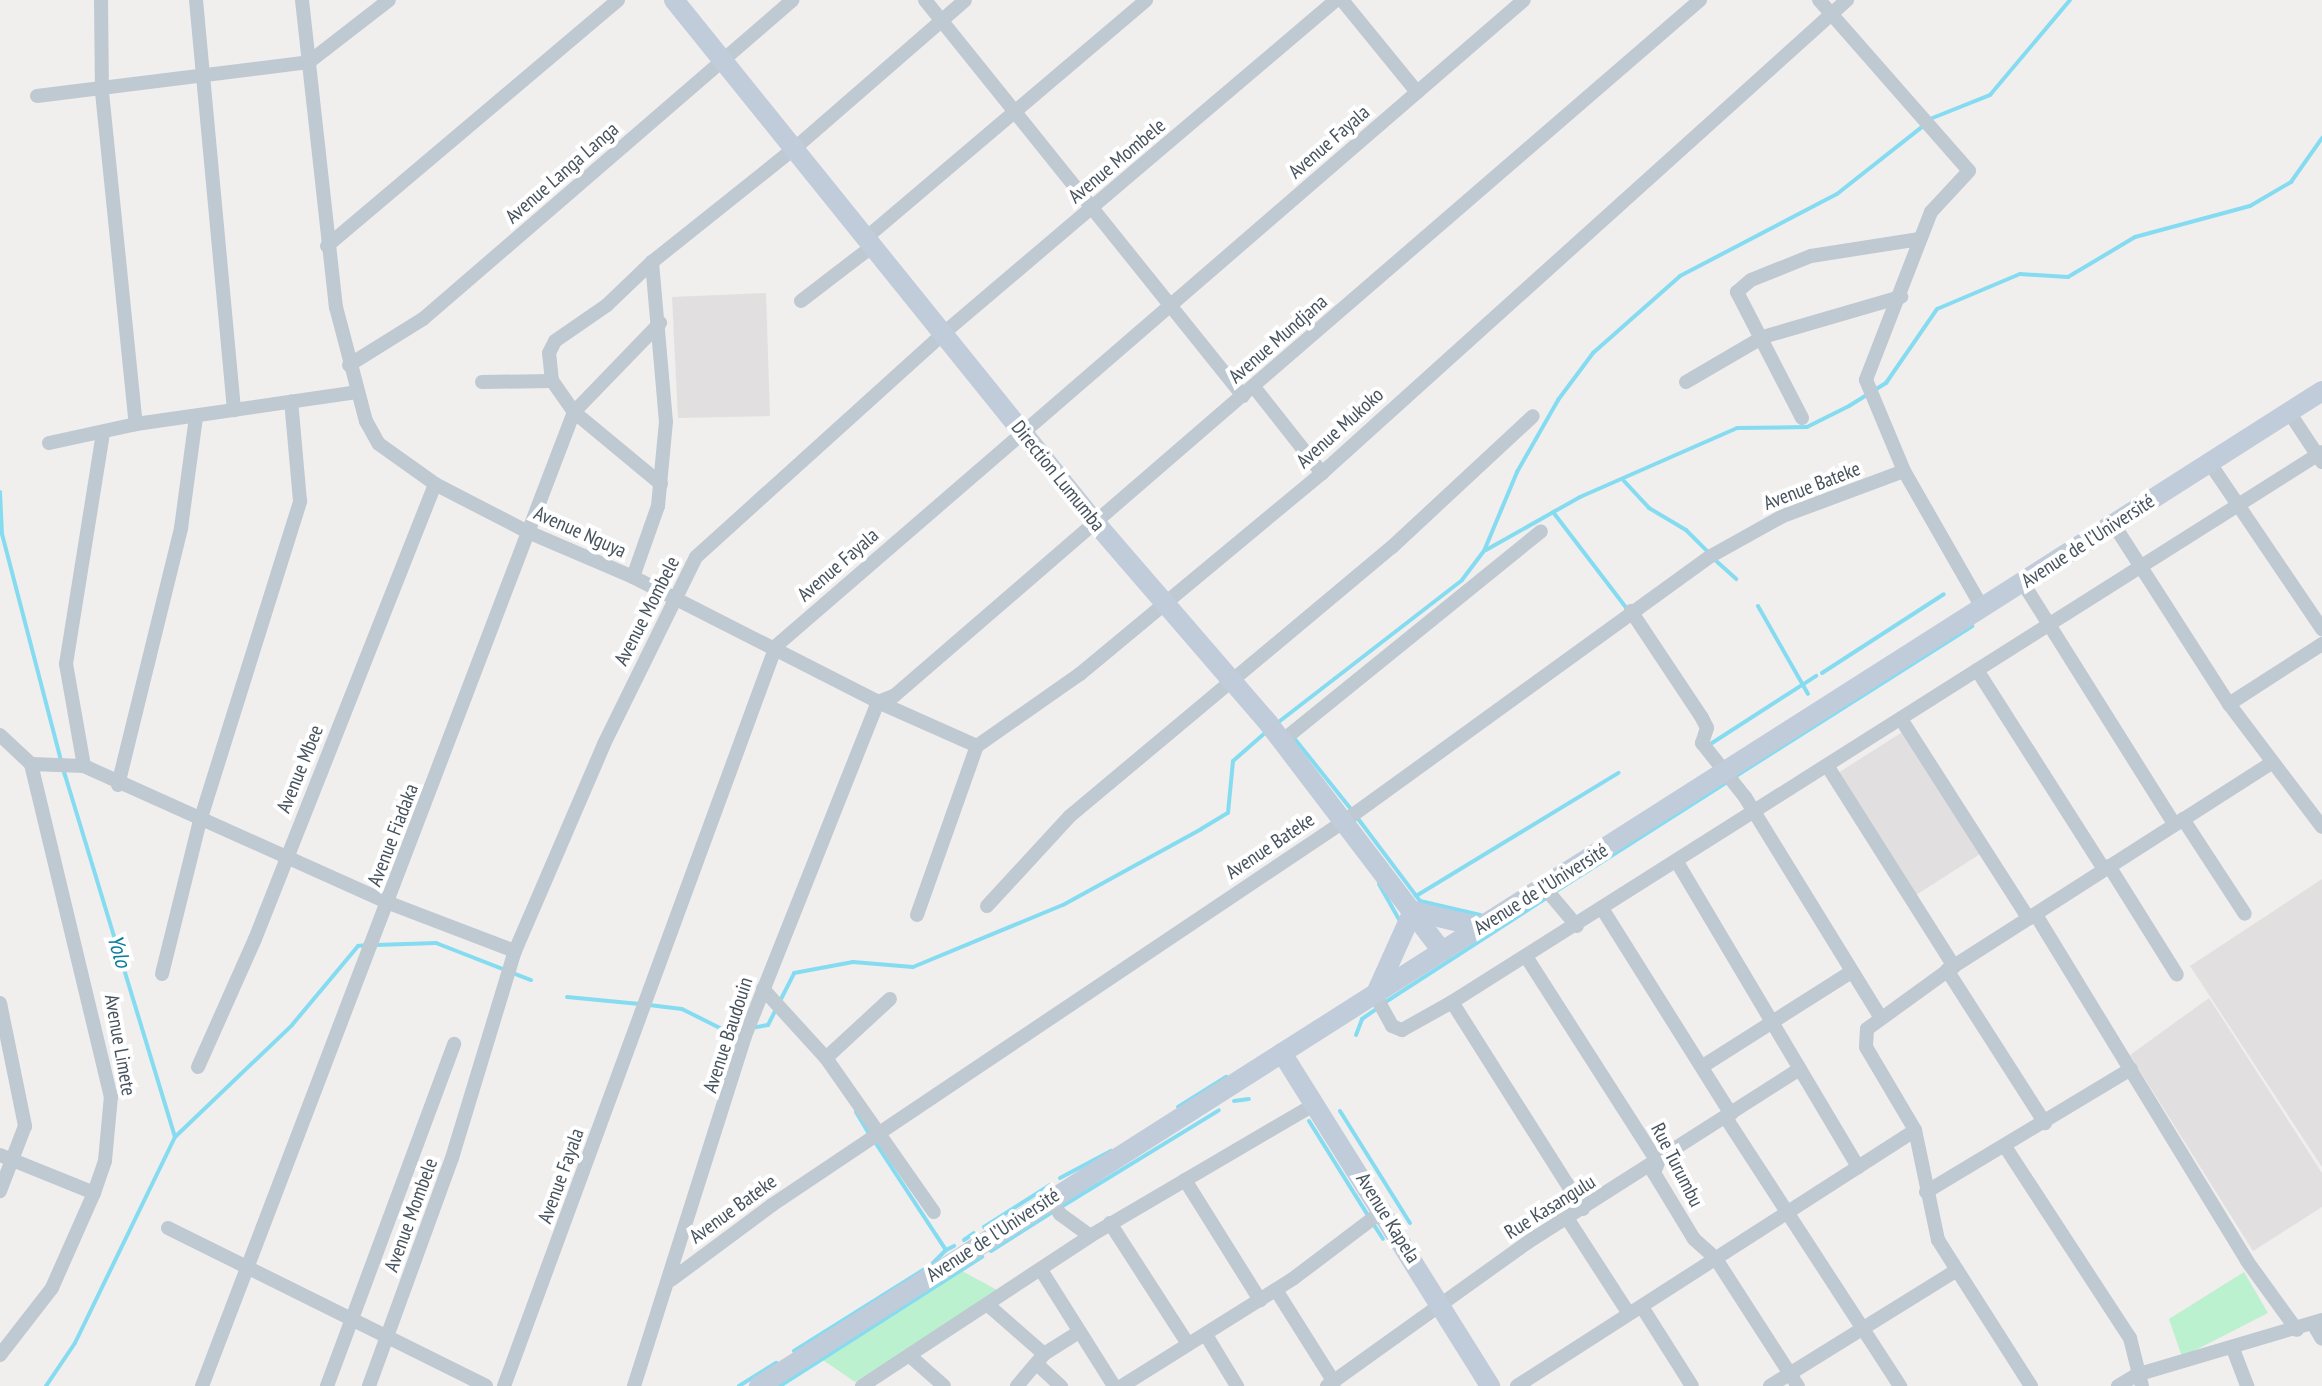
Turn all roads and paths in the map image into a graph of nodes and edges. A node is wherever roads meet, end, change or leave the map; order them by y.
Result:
1 (101, 0) edge
2 (196, 0) edge
3 (302, 0) edge
4 (389, 0) edge
5 (618, 0) edge
6 (674, 0) edge
7 (792, 0) edge
8 (925, 0) edge
9 (965, 0) edge
10 (1146, 0) edge
11 (1339, 0) edge
12 (1524, 0) edge
13 (1700, 0) edge
14 (1819, 0) edge
15 (1847, 0) edge
16 (1830, 13) junction
17 (942, 20) junction
18 (725, 61) junction
19 (309, 62) junction
20 (206, 79) junction
21 (102, 92) junction
22 (1417, 92) junction
23 (37, 96) dead end
24 (1015, 112) junction
25 (795, 148) junction
26 (1092, 209) junction
27 (1920, 239) junction
28 (870, 241) junction
29 (327, 246) junction
30 (652, 262) junction
31 (1901, 297) junction
32 (801, 301) dead end
33 (1170, 308) junction
34 (660, 323) junction
35 (945, 332) junction
36 (1763, 337) junction
37 (349, 365) junction
38 (552, 381) junction
39 (482, 382) dead end
40 (1686, 382) dead end
41 (2322, 391) edge
42 (357, 392) junction
43 (1248, 392) junction
44 (291, 401) junction
45 (234, 410) junction
46 (574, 412) junction
47 (2289, 412) junction
48 (1533, 416) dead end
49 (196, 417) junction
50 (1802, 418) dead end
51 (136, 424) junction
52 (103, 432) junction
53 (1025, 433) junction
54 (49, 443) dead end
55 (2320, 457) edge
56 (2209, 462) junction
57 (1904, 471) junction
58 (1322, 473) junction
59 (435, 484) junction
60 (661, 484) junction
61 (2238, 507) junction
62 (1094, 521) junction
63 (2114, 525) junction
64 (1541, 531) dead end
65 (528, 532) junction
66 (2141, 565) junction
67 (633, 577) junction
68 (2023, 583) junction
69 (676, 598) junction
70 (1166, 604) junction
71 (1983, 609) junction
72 (1631, 611) junction
73 (2047, 625) junction
74 (2322, 629) edge
75 (2322, 644) edge
76 (776, 646) junction
77 (1977, 670) junction
78 (1232, 682) junction
79 (878, 702) junction
80 (2229, 704) junction
81 (1901, 719) junction
82 (1277, 734) junction
83 (0, 735) edge
84 (977, 746) junction
85 (2272, 763) junction
86 (31, 764) junction
87 (77, 765) junction
88 (1828, 767) junction
89 (1725, 768) junction
90 (118, 785) junction
91 (1753, 814) junction
92 (2320, 818) edge
93 (1346, 820) junction
94 (200, 821) junction
95 (2179, 822) junction
96 (286, 859) junction
97 (1677, 862) junction
98 (2106, 868) junction
99 (1544, 887) junction
100 (389, 903) junction
101 (987, 906) dead end
102 (1603, 910) junction
103 (1413, 911) junction
104 (2245, 914) dead end
105 (917, 915) dead end
106 (2032, 917) junction
107 (1577, 926) junction
108 (1480, 927) junction
109 (515, 951) junction
110 (1442, 951) junction
111 (1527, 958) junction
112 (1950, 968) junction
113 (1851, 972) junction
114 (162, 974) dead end
115 (2177, 975) dead end
116 (1375, 995) junction
117 (773, 999) junction
118 (890, 999) dead end
119 (1452, 1002) junction
120 (0, 1003) edge
121 (1879, 1015) junction
122 (1772, 1022) junction
123 (454, 1044) dead end
124 (1282, 1053) junction
125 (826, 1058) junction
126 (1703, 1066) junction
127 (198, 1067) dead end
128 (1800, 1069) junction
129 (2131, 1069) junction
130 (1315, 1104) junction
131 (1728, 1116) junction
132 (2045, 1123) junction
133 (1915, 1130) junction
134 (878, 1134) junction
135 (2006, 1148) junction
136 (7, 1158) edge
137 (1658, 1163) junction
138 (1858, 1167) junction
139 (1185, 1180) junction
140 (0, 1191) edge
141 (1926, 1192) junction
142 (94, 1193) junction
143 (1050, 1198) junction
144 (1583, 1209) junction
145 (1384, 1210) junction
146 (934, 1212) dead end
147 (1790, 1213) junction
148 (1567, 1218) junction
149 (1110, 1223) junction
150 (168, 1228) dead end
151 (1090, 1236) junction
152 (1716, 1259) junction
153 (248, 1269) junction
154 (1041, 1270) junction
155 (1957, 1270) junction
156 (671, 1280) junction
157 (1276, 1290) junction
158 (1260, 1300) junction
159 (1442, 1304) junction
160 (988, 1305) junction
161 (1635, 1310) junction
162 (351, 1320) junction
163 (2318, 1322) edge
164 (1865, 1329) junction
165 (2297, 1330) junction
166 (1079, 1332) junction
167 (1206, 1335) junction
168 (388, 1338) junction
169 (2322, 1339) edge
170 (1188, 1344) junction
171 (2233, 1349) junction
172 (0, 1355) edge
173 (910, 1356) junction
174 (1040, 1359) junction
175 (1347, 1373) junction
176 (1794, 1379) edge
177 (2139, 1381) edge
178 (1131, 1384) edge
179 (1330, 1384) edge
180 (202, 1386) edge
181 (327, 1386) edge
182 (369, 1386) edge
183 (486, 1386) edge
184 (504, 1386) edge
185 (634, 1386) edge
186 (759, 1386) edge
187 (862, 1386) edge
188 (944, 1386) edge
189 (1017, 1386) edge
190 (1061, 1386) edge
191 (1114, 1386) edge
192 (1237, 1386) edge
193 (1356, 1386) edge
194 (1490, 1386) edge
195 (1517, 1386) edge
196 (1692, 1386) edge
197 (1770, 1386) edge
198 (1900, 1386) edge
199 (2031, 1386) edge
200 (2118, 1386) edge
201 (2247, 1386) edge

1 - 21 street
2 - 20 street
3 - 19 street, Avenue Nguya
4 - 19 street
5 - 29 street
6 - 18 main road, Direction Lumumba
7 - 18 street, Avenue Langa Langa
8 - 17 street
9 - 17 street
10 - 24 street
11 - 22 street
11 - 26 street, Avenue Mombele
12 - 22 street, Avenue Fayala
13 - 43 street, Avenue Mundjana
14 - 16 street
15 - 16 street, Avenue Mukoko
16 - 27 street
16 - 58 street, Avenue Mukoko
17 - 24 street
17 - 25 street
18 - 25 main road, Direction Lumumba
18 - 37 street, Avenue Langa Langa
19 - 20 street
19 - 29 street, Avenue Nguya
20 - 21 street
20 - 45 street
21 - 23 street
21 - 51 street
22 - 33 street, Avenue Fayala
24 - 26 street
24 - 28 street
25 - 28 main road, Direction Lumumba
25 - 30 street
26 - 33 street
26 - 35 street, Avenue Mombele
27 - 31 street
27 - 36 street
28 - 32 street
28 - 35 main road, Direction Lumumba
29 - 37 street, Avenue Nguya
30 - 34 street
30 - 38 street
31 - 36 street
31 - 57 street
33 - 43 street
33 - 53 street, Avenue Fayala
34 - 46 street, Avenue Fiadaka
34 - 60 street
35 - 53 main road, Direction Lumumba
35 - 69 street, Avenue Mombele
36 - 40 street
36 - 50 street
37 - 42 street, Avenue Nguya
38 - 39 street
38 - 46 street
41 - 47 main road, Avenue de l’Université
42 - 44 street
42 - 59 street, Avenue Nguya
43 - 58 street
43 - 62 street, Avenue Mundjana
44 - 45 street
44 - 94 street
45 - 49 street
46 - 60 street
46 - 65 street, Avenue Fiadaka
47 - 55 street
47 - 56 main road, Avenue de l’Université
48 - 78 street
49 - 51 street
49 - 90 street
51 - 52 street
52 - 54 street
52 - 87 street
53 - 62 main road, Direction Lumumba
53 - 76 street, Avenue Fayala
55 - 61 street
56 - 61 street
56 - 63 main road, Avenue de l’Université
57 - 71 street
57 - 72 street, Avenue Bateke
58 - 70 street, Avenue Mukoko
59 - 65 street, Avenue Nguya
59 - 96 street, Avenue Mbee
60 - 67 street
61 - 66 street
61 - 74 street
62 - 70 main road, Direction Lumumba
62 - 79 street, Avenue Mundjana
63 - 66 street
63 - 68 main road, Avenue de l’Université
64 - 82 street
65 - 67 street, Avenue Nguya
65 - 100 street, Avenue Fiadaka
66 - 73 street
66 - 80 street
67 - 69 street, Avenue Nguya
68 - 71 main road, Avenue de l’Université
68 - 73 street
69 - 76 street, Avenue Nguya
69 - 109 street, Avenue Mombele
70 - 78 main road, Direction Lumumba
70 - 84 street, Avenue Mukoko
71 - 89 main road, Avenue de l’Université
72 - 89 street
72 - 93 street, Avenue Bateke
73 - 77 street
73 - 95 street
75 - 80 street
76 - 79 street, Avenue Nguya
76 - 184 street, Avenue Fayala
77 - 81 street
77 - 98 street
78 - 82 main road, Direction Lumumba
78 - 101 street
79 - 84 street, Avenue Nguya
79 - 117 street, Avenue Baudouin
80 - 85 street
81 - 88 street
81 - 106 street
82 - 93 main road, Direction Lumumba
83 - 86 street
84 - 105 street
85 - 92 street
85 - 95 street
86 - 87 street
86 - 142 street, Avenue Limete
87 - 90 street
88 - 91 street
88 - 112 street
89 - 91 street
89 - 99 main road, Avenue de l’Université
90 - 94 street
91 - 97 street
91 - 113 street
93 - 103 main road, Direction Lumumba
93 - 134 street, Avenue Bateke
94 - 96 street
94 - 114 street
95 - 98 street
95 - 104 street
96 - 100 street
96 - 127 street, Avenue Mbee
97 - 102 street
97 - 122 street
98 - 106 street
98 - 115 street
99 - 107 street
99 - 108 main road, Avenue de l’Université
100 - 109 street
100 - 153 street, Avenue Fiadaka
102 - 107 street
102 - 126 street
103 - 108 main road
103 - 110 main road, Direction Lumumba
103 - 116 main road
106 - 112 street
106 - 129 street
107 - 111 street
108 - 110 main road, Avenue de l’Université
109 - 168 street, Avenue Mombele
110 - 116 main road, Avenue de l’Université
111 - 119 street
111 - 137 street, Rue Turumbu
112 - 121 street
112 - 132 street
113 - 121 street
113 - 122 street
116 - 119 street
116 - 124 main road, Avenue de l’Université
117 - 125 street
117 - 156 street, Avenue Baudouin
118 - 125 street
119 - 144 street
120 - 136 street
121 - 133 street
122 - 126 street
122 - 128 street
123 - 162 street
124 - 130 main road, Avenue Kapela
124 - 143 main road, Avenue de l’Université
125 - 134 street
126 - 131 street
128 - 131 street, Rue Kasangulu
128 - 138 street
129 - 132 street
129 - 165 street
130 - 139 street
130 - 145 main road, Avenue Kapela
131 - 137 street, Rue Kasangulu
131 - 147 street
132 - 135 street
133 - 138 street
133 - 141 street
134 - 146 street
134 - 156 street, Avenue Bateke
135 - 141 street
135 - 177 street
136 - 140 street
136 - 142 street
137 - 144 street, Rue Kasangulu
137 - 152 street, Rue Turumbu
138 - 147 street
139 - 149 street
139 - 158 street
141 - 155 street
142 - 172 street, Avenue Limete
143 - 151 street
143 - 186 main road, Avenue de l’Université
144 - 148 street, Rue Kasangulu
145 - 157 street
145 - 159 main road, Avenue Kapela
147 - 152 street
147 - 164 street
148 - 159 street, Rue Kasangulu
148 - 161 street
149 - 151 street
149 - 170 street
150 - 153 street
151 - 154 street
152 - 161 street
152 - 176 street, Rue Turumbu
153 - 162 street
153 - 180 street, Avenue Fiadaka
154 - 160 street
154 - 166 street
155 - 164 street
155 - 199 street
156 - 185 street, Avenue Baudouin
157 - 158 street
157 - 179 street
158 - 167 street
159 - 175 street, Rue Kasangulu
159 - 194 main road, Avenue Kapela
160 - 173 street
160 - 174 street
161 - 195 street
161 - 196 street
162 - 168 street
162 - 181 street
163 - 165 street
163 - 169 street
164 - 176 street
164 - 198 street
165 - 171 street
166 - 174 street
166 - 191 street
167 - 170 street
167 - 192 street
168 - 182 street, Avenue Mombele
168 - 183 street
170 - 178 street
171 - 177 street
171 - 201 street
173 - 187 street
173 - 188 street
174 - 189 street
174 - 190 street
175 - 179 street, Rue Kasangulu
175 - 193 street
176 - 197 street
177 - 200 street

